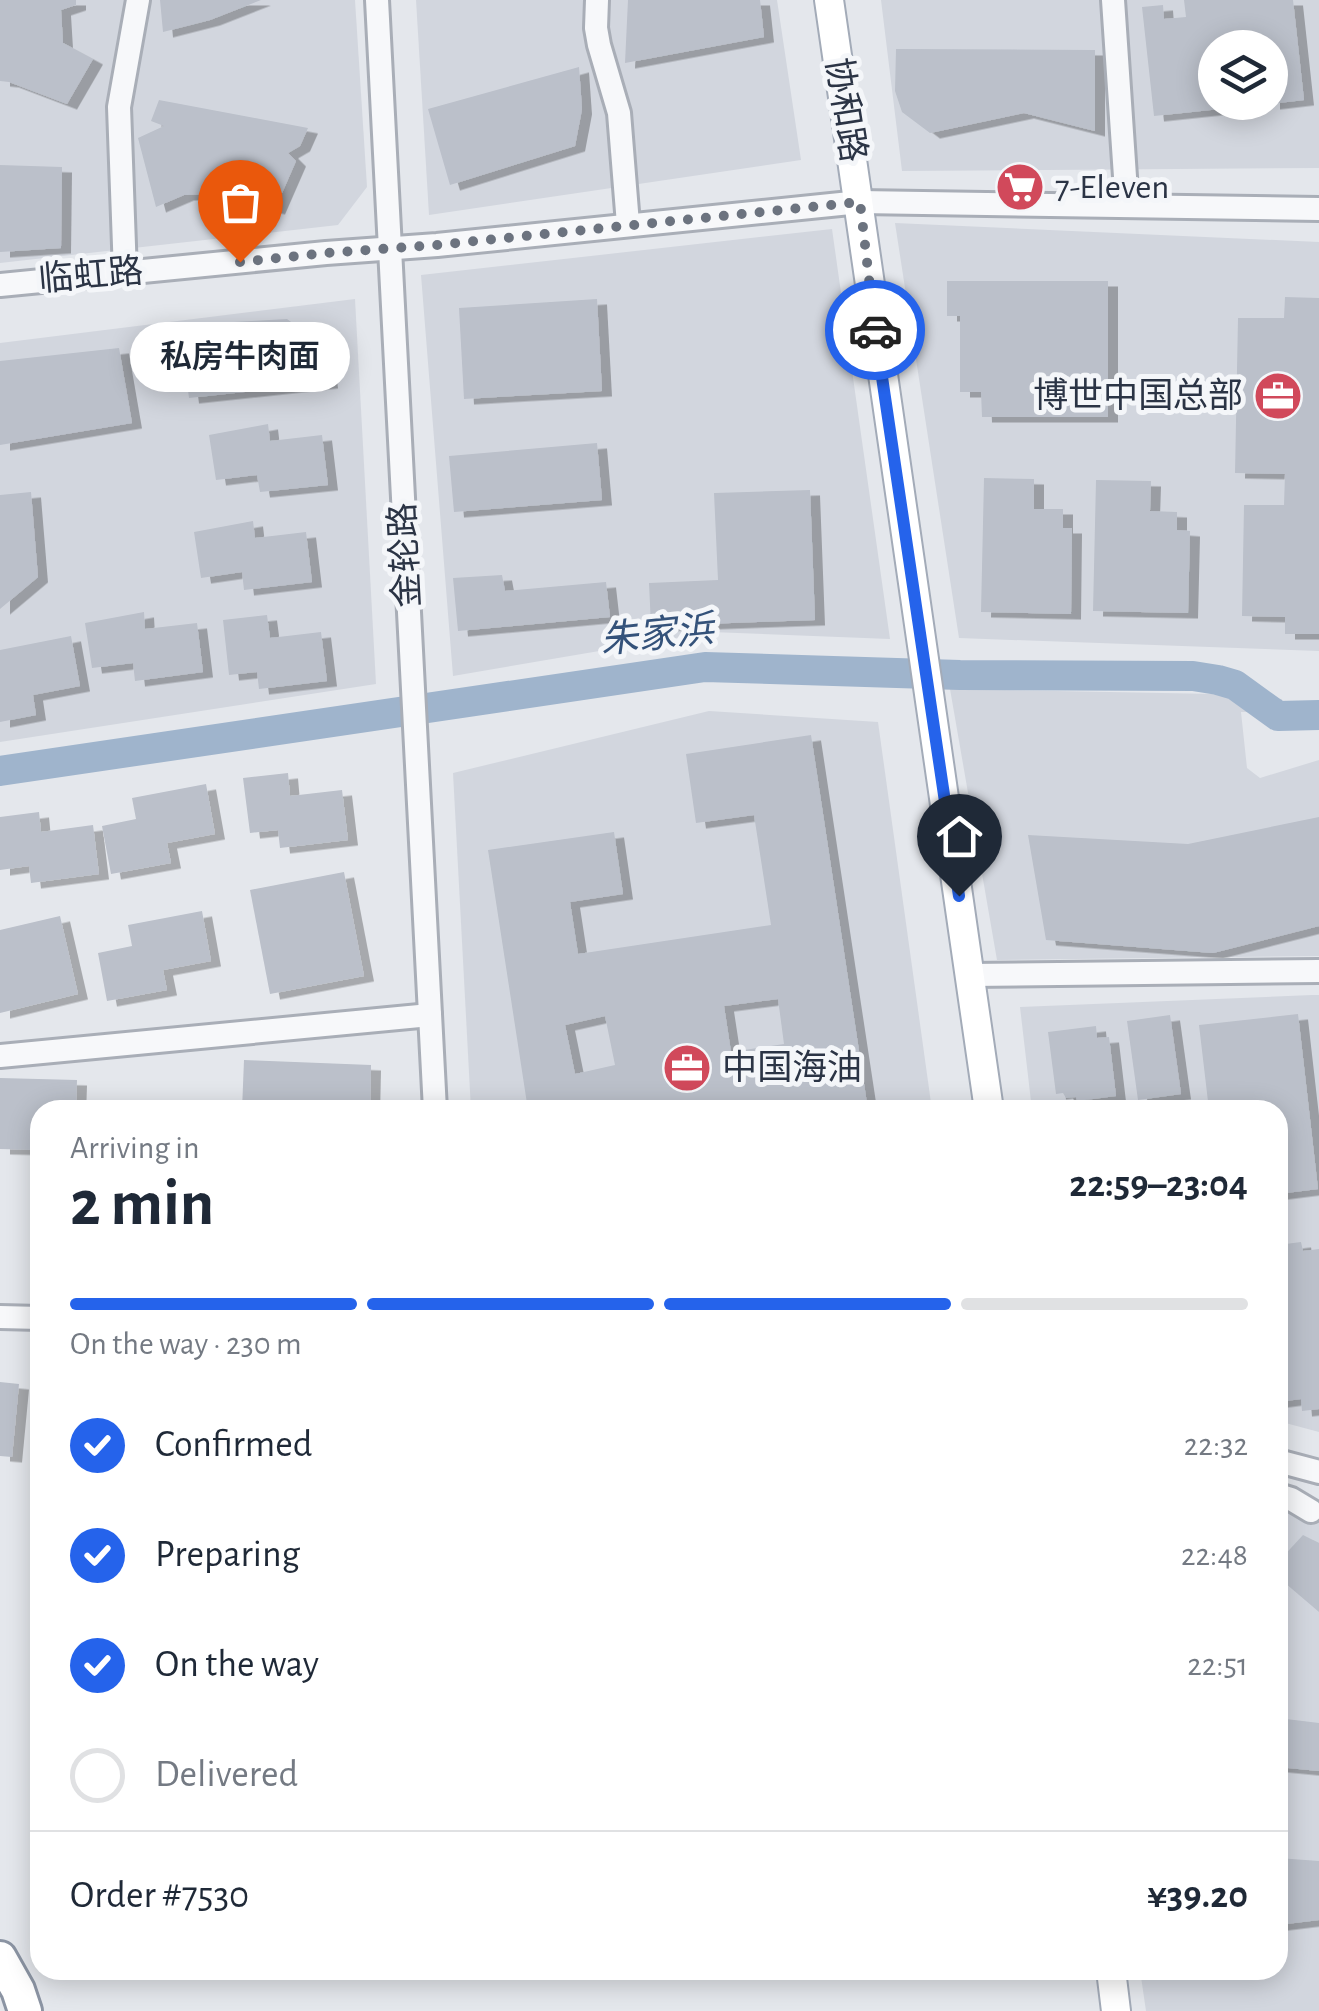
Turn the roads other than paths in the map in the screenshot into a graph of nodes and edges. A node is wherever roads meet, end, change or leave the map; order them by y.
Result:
1 (138, 0) edge
2 (377, 0) edge
3 (597, 0) edge
4 (829, 0) edge
5 (1113, 0) edge
6 (860, 202) junction
7 (1127, 206) junction
8 (1319, 208) edge
9 (628, 224) junction
10 (390, 248) junction
11 (125, 273) junction
12 (0, 285) edge
13 (1319, 971) edge
14 (970, 975) junction
15 (430, 1015) junction
16 (0, 1056) edge
17 (434, 1100) edge
18 (988, 1100) edge
19 (0, 1317) edge
20 (30, 1318) edge
21 (1288, 1464) edge
22 (1319, 1472) edge
23 (1288, 1498) edge
24 (1312, 1511) dead end
25 (0, 1958) edge
26 (1112, 1980) edge
27 (25, 2011) edge
28 (1116, 2011) edge

1 - 11 street
2 - 10 street, 金轮路
3 - 9 street
4 - 6 main road, 协和路
5 - 7 street
6 - 7 street, 临虹路
6 - 9 street, 临虹路
6 - 14 main road, 协和路
7 - 8 street, 临虹路
9 - 10 street, 临虹路
10 - 11 street, 临虹路
10 - 15 street, 金轮路
11 - 12 street, 临虹路
13 - 14 street
14 - 18 main road, 协和路
15 - 16 street
15 - 17 street, 金轮路
19 - 20 street
21 - 22 street
23 - 24 street
25 - 27 highway
26 - 28 main road

